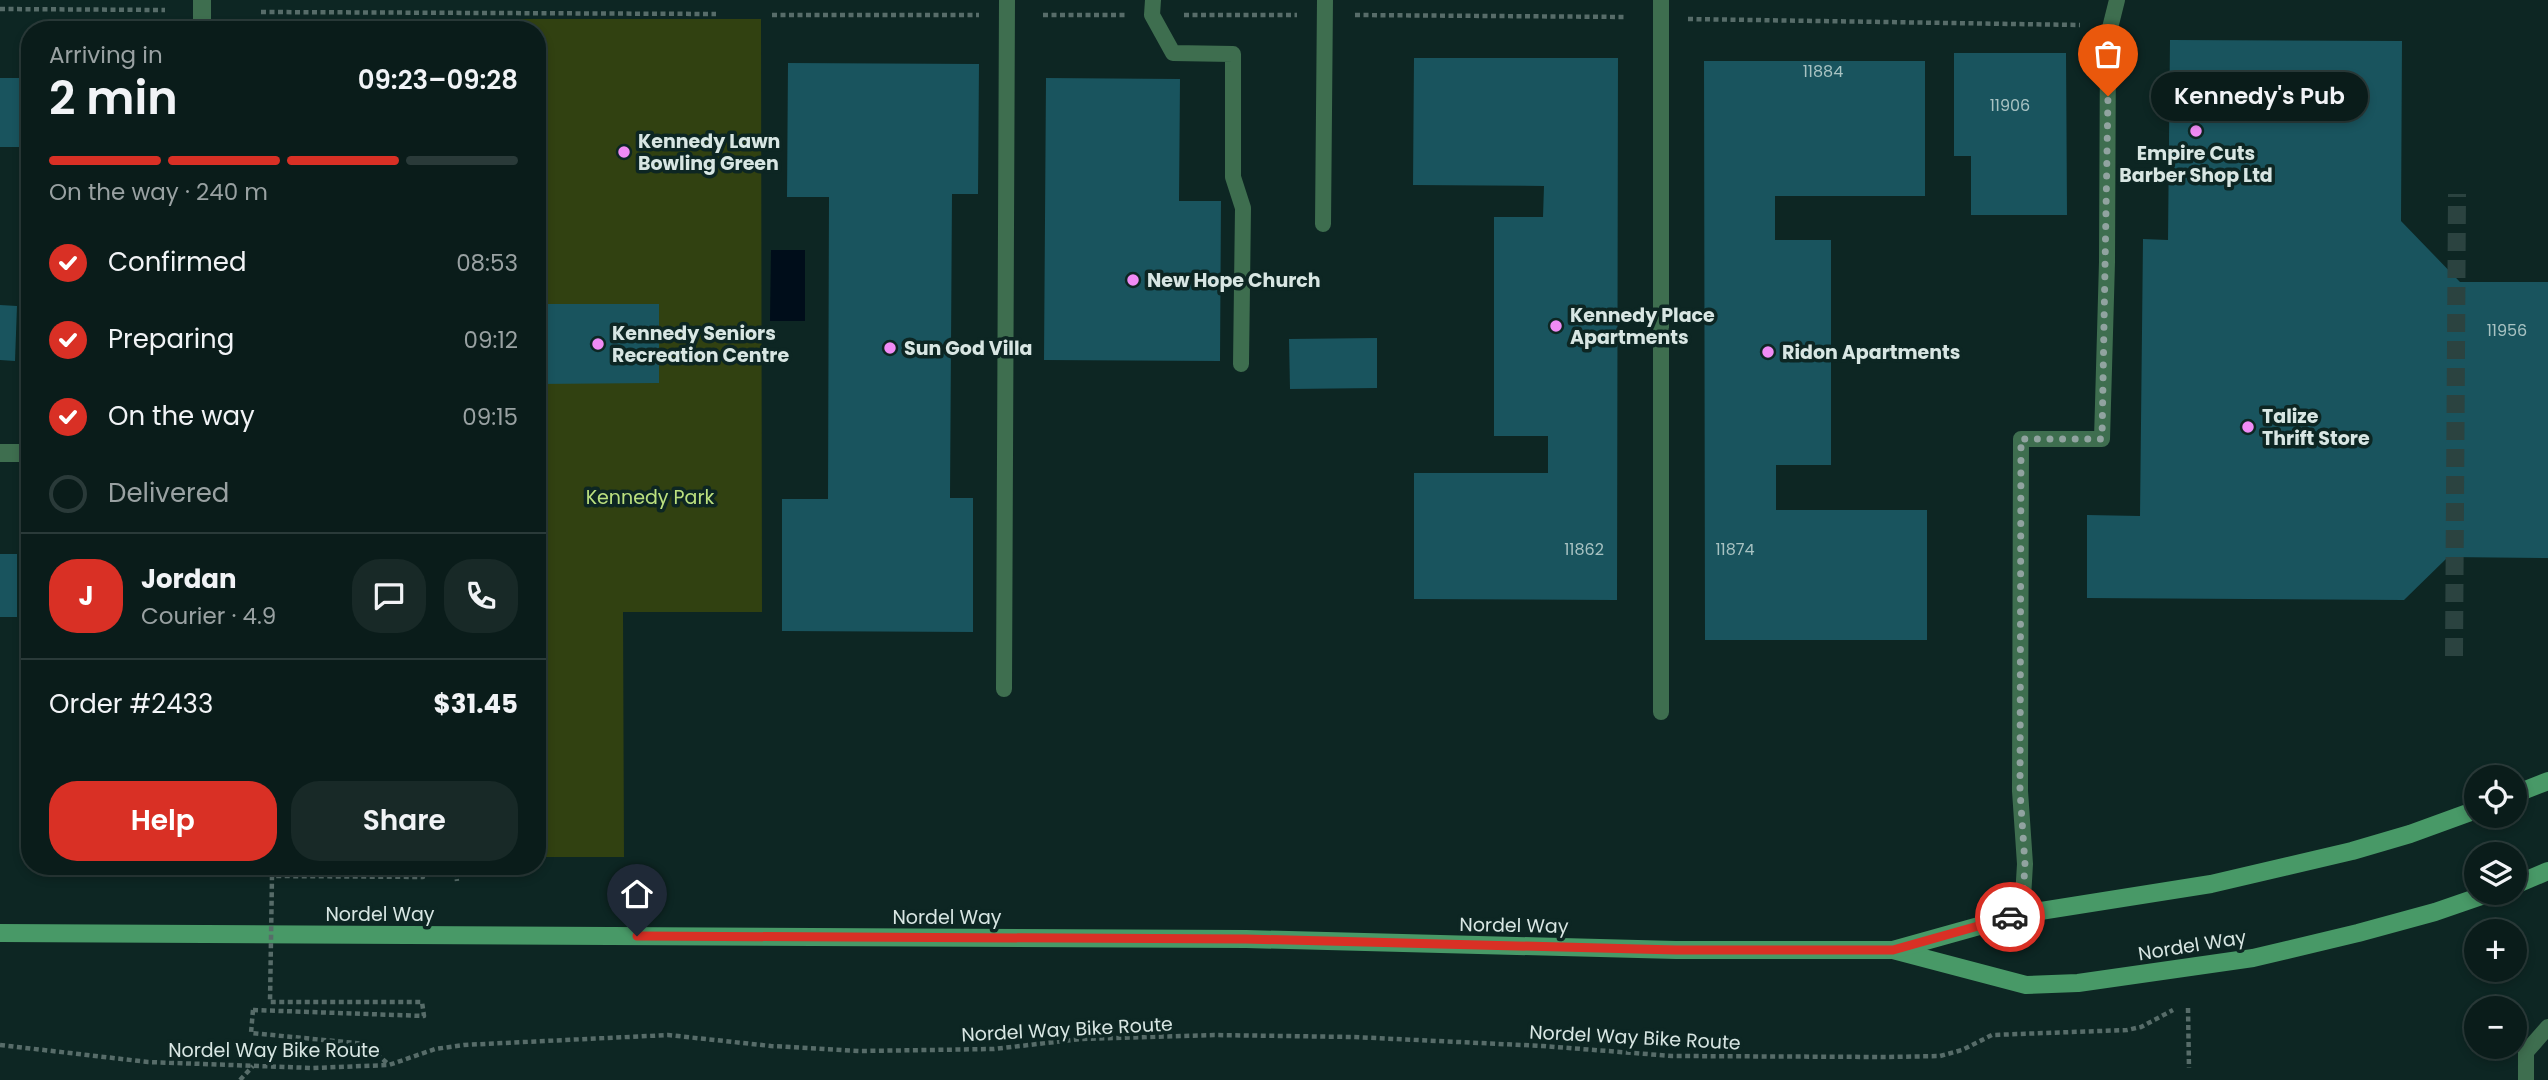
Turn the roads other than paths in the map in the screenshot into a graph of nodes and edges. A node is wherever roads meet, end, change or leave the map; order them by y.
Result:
1 (202, 0) edge
2 (1007, 0) edge
3 (1153, 0) edge
4 (1325, 0) edge
5 (1661, 0) edge
6 (2117, 0) edge
7 (202, 21) edge
8 (1323, 224) dead end
9 (1241, 364) dead end
10 (0, 453) edge
11 (21, 453) edge
12 (1004, 689) dead end
13 (1661, 712) dead end
14 (2548, 781) edge
15 (2527, 789) edge
16 (2464, 814) edge
17 (2548, 871) edge
18 (2527, 880) edge
19 (2464, 901) edge
20 (2022, 914) junction
21 (0, 933) edge
22 (1893, 950) junction
23 (2548, 1027) edge
24 (2526, 1080) edge

1 - 7 street
2 - 12 lane
3 - 9 lane
4 - 8 lane
5 - 13 lane
6 - 20 lane
10 - 11 street
14 - 15 main road
16 - 20 main road, Nordel Way
17 - 18 main road
19 - 22 main road, Nordel Way
20 - 22 main road, Nordel Way
21 - 22 main road, Nordel Way
23 - 24 lane

